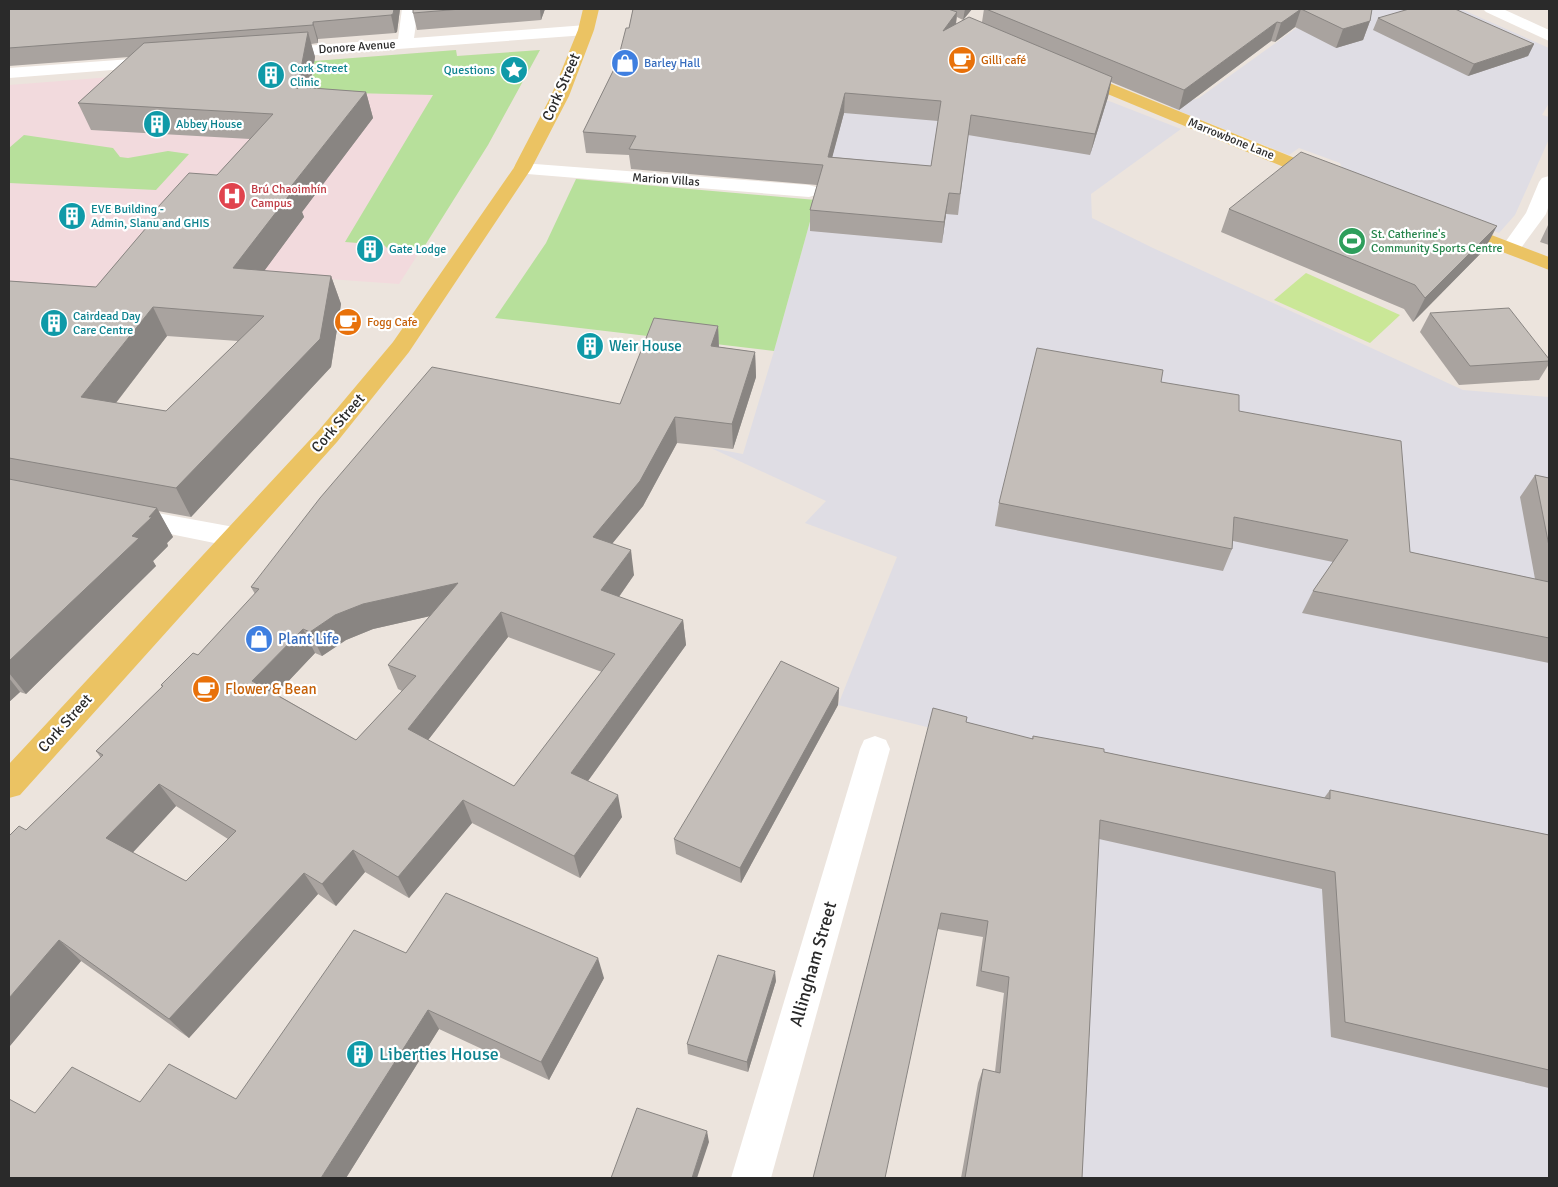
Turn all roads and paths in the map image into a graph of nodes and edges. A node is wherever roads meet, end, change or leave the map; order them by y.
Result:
1 (410, 9) edge
2 (1491, 9) edge
3 (588, 19) edge
4 (1549, 36) edge
5 (405, 44) junction
6 (257, 55) edge
7 (178, 60) edge
8 (1055, 66) edge
9 (9, 73) edge
10 (522, 169) junction
11 (1334, 181) edge
12 (1549, 182) edge
13 (809, 192) edge
14 (1443, 223) edge
15 (1511, 248) junction
16 (1549, 264) edge
17 (107, 512) edge
18 (234, 537) junction
19 (874, 749) dead end
20 (9, 785) edge
21 (751, 1178) edge

1 - 5 street
2 - 4 street
3 - 5 street, Donore Avenue
3 - 10 main road, Cork Street
5 - 6 street, Donore Avenue
7 - 9 street
8 - 11 main road, Marrowbone Lane
10 - 13 street, Marion Villas
10 - 18 main road, Cork Street
12 - 15 street
14 - 15 main road
15 - 16 main road
17 - 18 street
18 - 20 main road, Cork Street
19 - 21 street, Allingham Street

